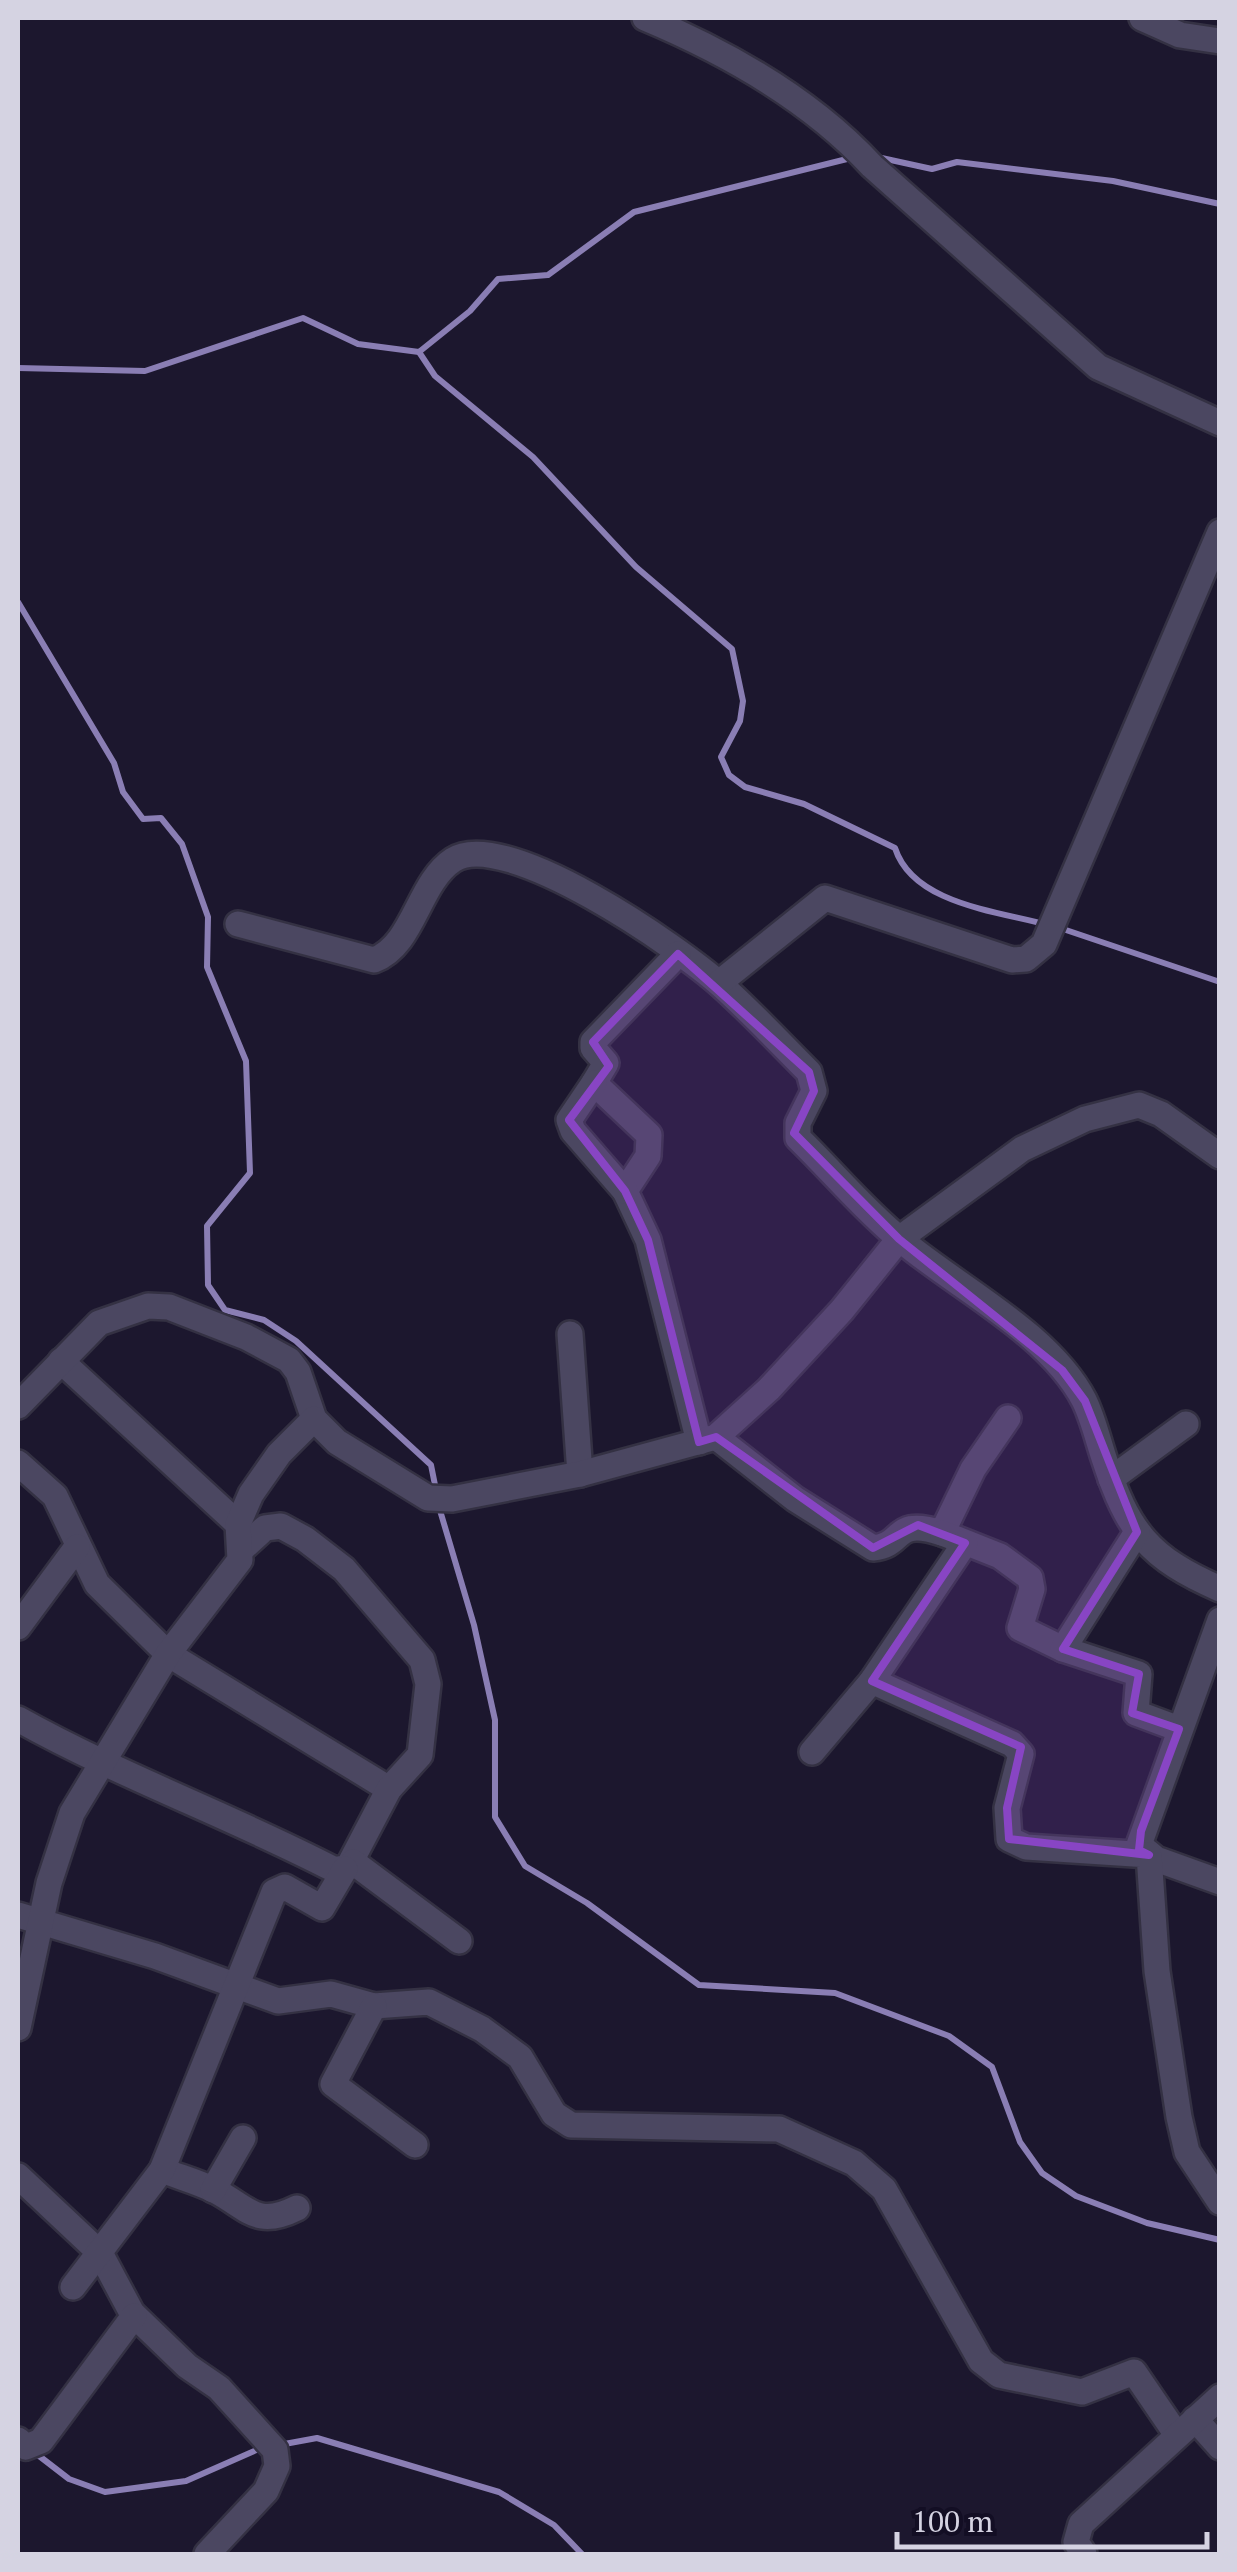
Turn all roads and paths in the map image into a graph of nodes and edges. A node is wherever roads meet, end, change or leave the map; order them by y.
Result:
1 (645, 18) edge
2 (1142, 18) edge
3 (1220, 41) edge
4 (1220, 423) edge
5 (1220, 532) edge
6 (1213, 567) edge
7 (238, 924) dead end
8 (678, 954) junction
9 (719, 983) junction
10 (594, 1083) junction
11 (1220, 1156) edge
12 (625, 1191) junction
13 (899, 1239) junction
14 (570, 1334) dead end
15 (61, 1361) junction
16 (18, 1406) edge
17 (1008, 1418) dead end
18 (314, 1420) junction
19 (1186, 1424) dead end
20 (707, 1440) junction
21 (18, 1463) edge
22 (580, 1474) junction
23 (1110, 1480) junction
24 (1137, 1532) junction
25 (240, 1536) junction
26 (953, 1538) junction
27 (76, 1547) junction
28 (1220, 1589) edge
29 (1220, 1620) edge
30 (18, 1627) edge
31 (1063, 1648) junction
32 (168, 1654) junction
33 (872, 1681) junction
34 (18, 1719) edge
35 (1180, 1729) junction
36 (812, 1752) dead end
37 (98, 1764) junction
38 (389, 1789) junction
39 (1149, 1855) junction
40 (349, 1865) junction
41 (1220, 1882) edge
42 (18, 1915) edge
43 (43, 1922) junction
44 (459, 1941) dead end
45 (234, 1984) junction
46 (374, 2006) junction
47 (18, 2028) edge
48 (243, 2138) dead end
49 (415, 2145) dead end
50 (162, 2170) junction
51 (18, 2176) edge
52 (212, 2190) junction
53 (1220, 2202) edge
54 (297, 2208) dead end
55 (100, 2253) junction
56 (73, 2287) dead end
57 (134, 2316) junction
58 (1220, 2398) edge
59 (1186, 2427) junction
60 (18, 2440) edge
61 (1220, 2447) edge
62 (206, 2554) edge
63 (1084, 2554) edge

1 - 4 street
2 - 3 street
5 - 6 street
6 - 9 street
7 - 8 street
8 - 9 street
8 - 10 street
9 - 13 street
10 - 12 street
10 - 12 street
11 - 13 street
12 - 20 street
13 - 20 street
13 - 23 street
14 - 22 street
15 - 16 street
15 - 18 street
15 - 25 street
17 - 26 street
18 - 22 street
18 - 25 street
19 - 23 street
20 - 22 street
20 - 26 street
21 - 27 street
23 - 24 street
24 - 28 street
24 - 31 street
25 - 32 street
25 - 38 street
26 - 31 street
26 - 33 street
27 - 30 street
27 - 32 street
29 - 35 street
31 - 35 street
32 - 37 street
32 - 38 street
33 - 36 street
33 - 39 street
34 - 37 street
35 - 39 street
37 - 40 street
37 - 43 street
38 - 40 street
39 - 41 street
39 - 53 street
40 - 44 street
40 - 45 street
42 - 43 street
43 - 45 street
43 - 47 street
45 - 46 street
45 - 50 street
46 - 49 street
46 - 59 street
48 - 52 street
50 - 52 street
50 - 55 street
51 - 55 street
52 - 54 street
55 - 56 street
55 - 57 street
57 - 60 street
57 - 62 street
58 - 59 street
59 - 61 street
59 - 63 street

